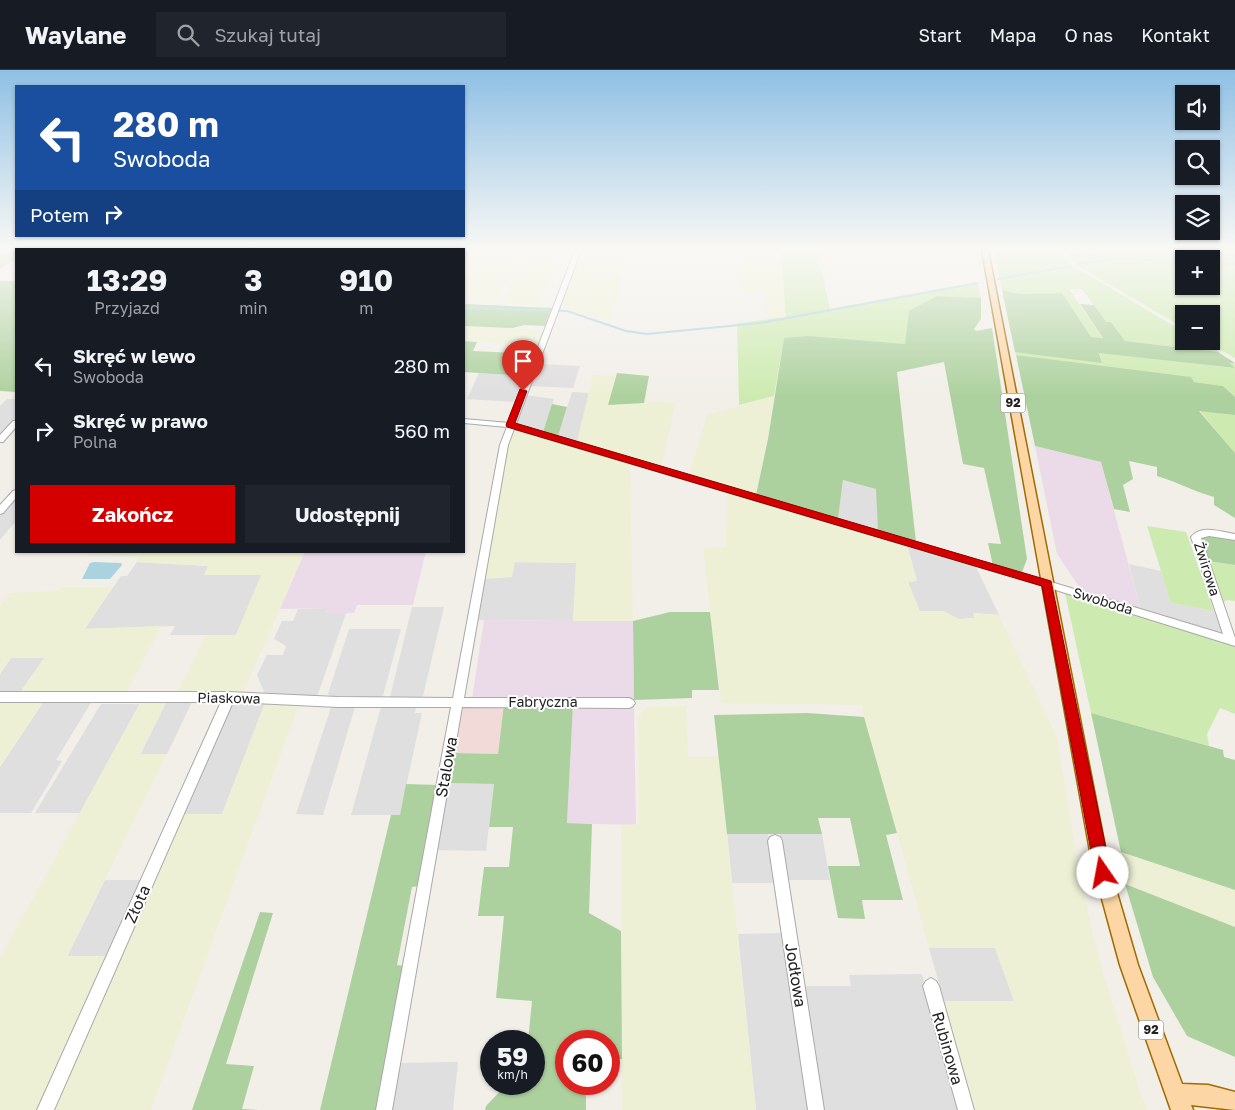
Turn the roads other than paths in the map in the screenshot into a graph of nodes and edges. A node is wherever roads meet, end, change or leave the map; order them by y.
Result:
1 (559, 299) edge
2 (994, 299) edge
3 (465, 421) edge
4 (15, 425) edge
5 (510, 425) junction
6 (0, 440) edge
7 (15, 494) edge
8 (0, 511) edge
9 (1235, 537) edge
10 (1047, 584) junction
11 (1233, 641) edge
12 (0, 697) edge
13 (230, 697) junction
14 (458, 702) junction
15 (629, 702) dead end
16 (775, 841) dead end
17 (931, 986) dead end
18 (1178, 1102) edge
19 (1235, 1102) edge
20 (46, 1110) edge
21 (384, 1110) edge
22 (816, 1110) edge
23 (966, 1110) edge

1 - 5 street, Stalowa
2 - 10 main road, 92
3 - 5 street, Swoboda
4 - 6 street
5 - 10 street, Swoboda
5 - 14 street, Stalowa
7 - 8 street
9 - 11 street, Żwirowa
10 - 11 street, Swoboda
10 - 18 main road, 92
12 - 13 street, Piaskowa
13 - 14 street, Piaskowa
13 - 20 street, Złota
14 - 15 street, Fabryczna
14 - 21 street, Stalowa
16 - 22 street, Jodłowa
17 - 23 street, Rubinowa
18 - 19 main road

